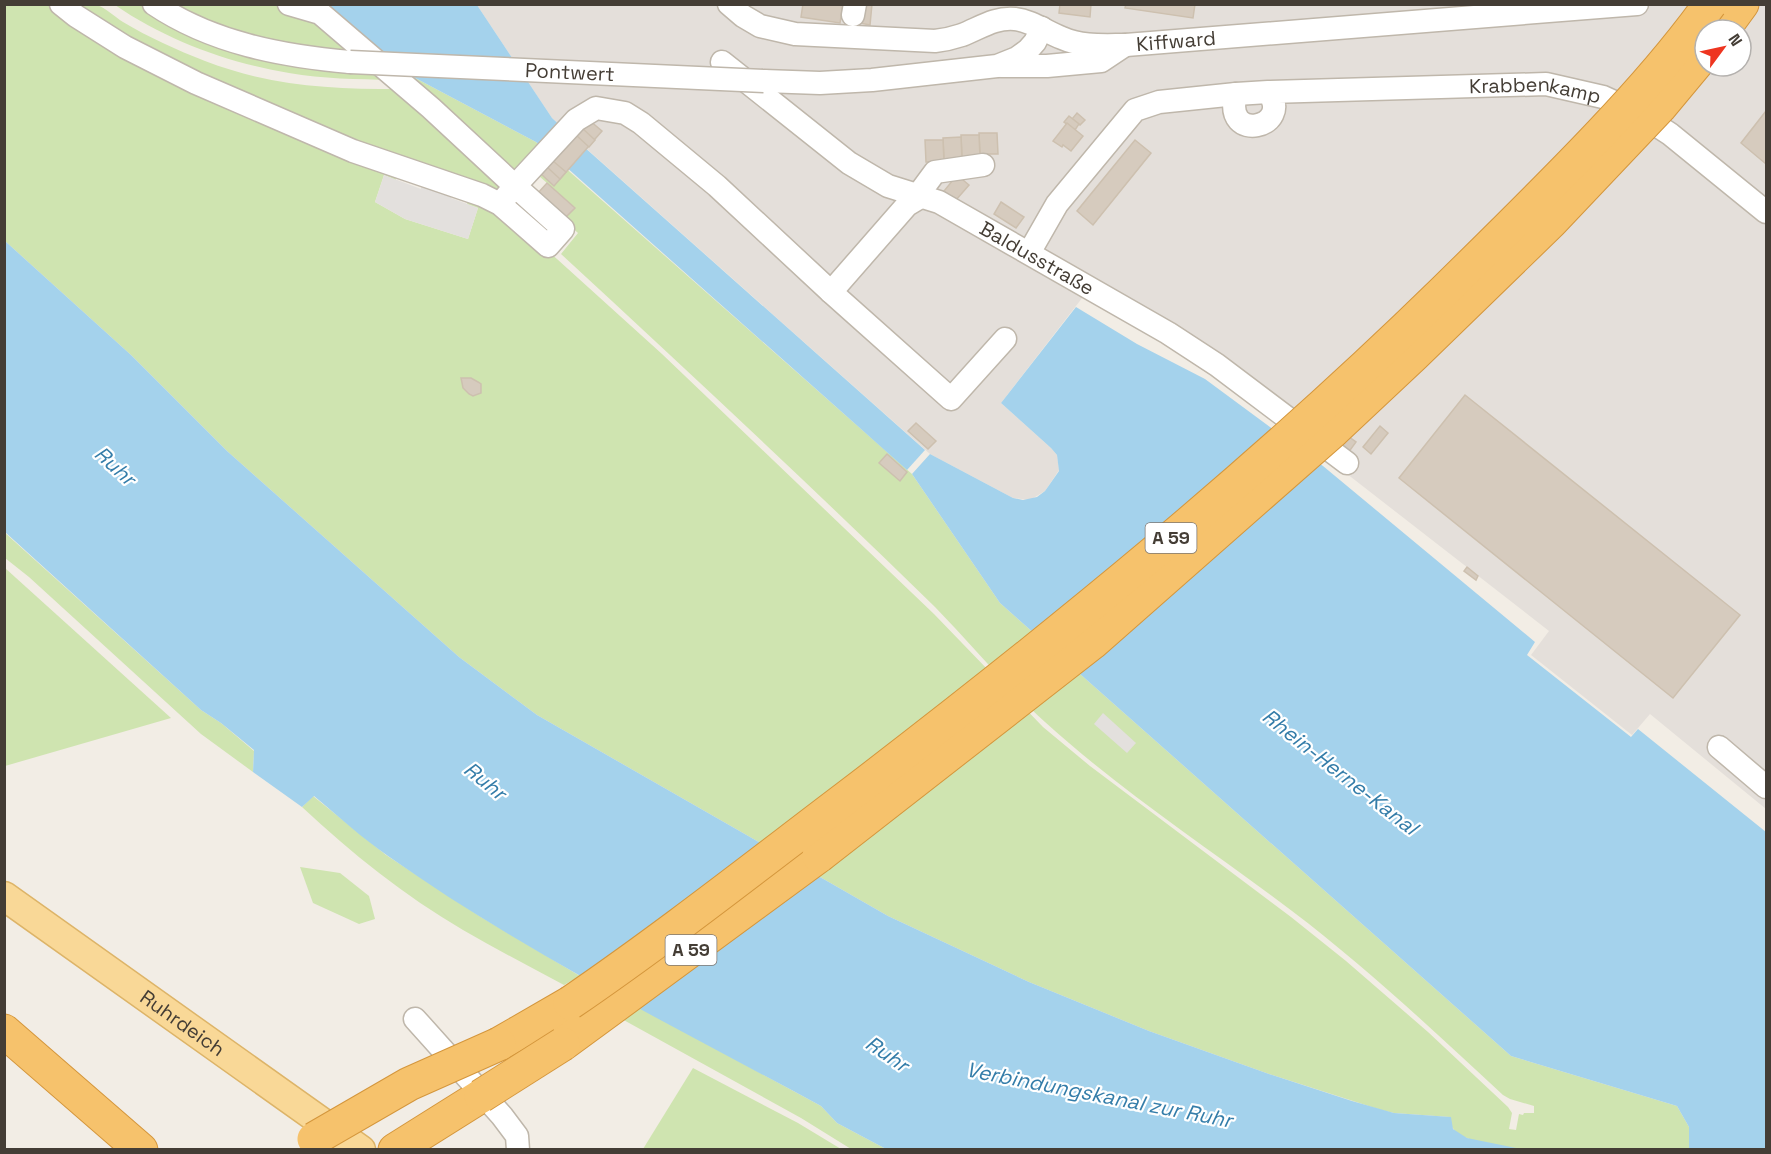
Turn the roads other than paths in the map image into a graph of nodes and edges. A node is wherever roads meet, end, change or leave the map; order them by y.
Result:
1 (61, 4) edge
2 (154, 4) edge
3 (289, 4) edge
4 (729, 4) edge
5 (1637, 4) edge
6 (1710, 4) edge
7 (1742, 4) edge
8 (1005, 12) edge
9 (1732, 18) edge
10 (1042, 28) junction
11 (1126, 45) junction
12 (722, 62) dead end
13 (997, 66) junction
14 (1693, 67) edge
15 (1268, 92) junction
16 (1236, 94) junction
17 (983, 165) dead end
18 (515, 186) junction
19 (920, 196) junction
20 (500, 204) junction
21 (1767, 212) edge
22 (1029, 253) junction
23 (831, 292) junction
24 (1005, 339) dead end
25 (1347, 463) dead end
26 (1719, 747) dead end
27 (1767, 787) edge
28 (4, 896) edge
29 (415, 1019) dead end
30 (4, 1031) edge
31 (4, 1054) edge
32 (481, 1096) junction
33 (316, 1146) edge
34 (111, 1149) edge
35 (141, 1149) edge
36 (361, 1149) edge
37 (395, 1149) edge
38 (426, 1149) edge
39 (518, 1149) edge

1 - 20 street
2 - 13 street, Pontwert, bridge
3 - 18 street
4 - 8 street, Kiffward
5 - 11 street, Kiffward
6 - 33 highway, A 59, bridge
7 - 9 highway
8 - 10 street, Kiffward
10 - 11 street, Kiffward
10 - 13 street, Pontwert
11 - 13 street, Pontwert
12 - 19 street, Baldusstraße
14 - 32 highway, A 59, bridge
15 - 16 street, Krabbenkamp
15 - 16 street
15 - 21 street, Krabbenkamp
16 - 22 street, Krabbenkamp
17 - 19 street
18 - 20 street
18 - 20 street
18 - 23 street
19 - 22 street, Baldusstraße
19 - 23 street
22 - 25 street, Baldusstraße
23 - 24 street
26 - 27 street
28 - 36 main road, Ruhrdeich
29 - 39 street
30 - 35 highway
31 - 34 highway
32 - 37 highway, A 59
32 - 38 highway

